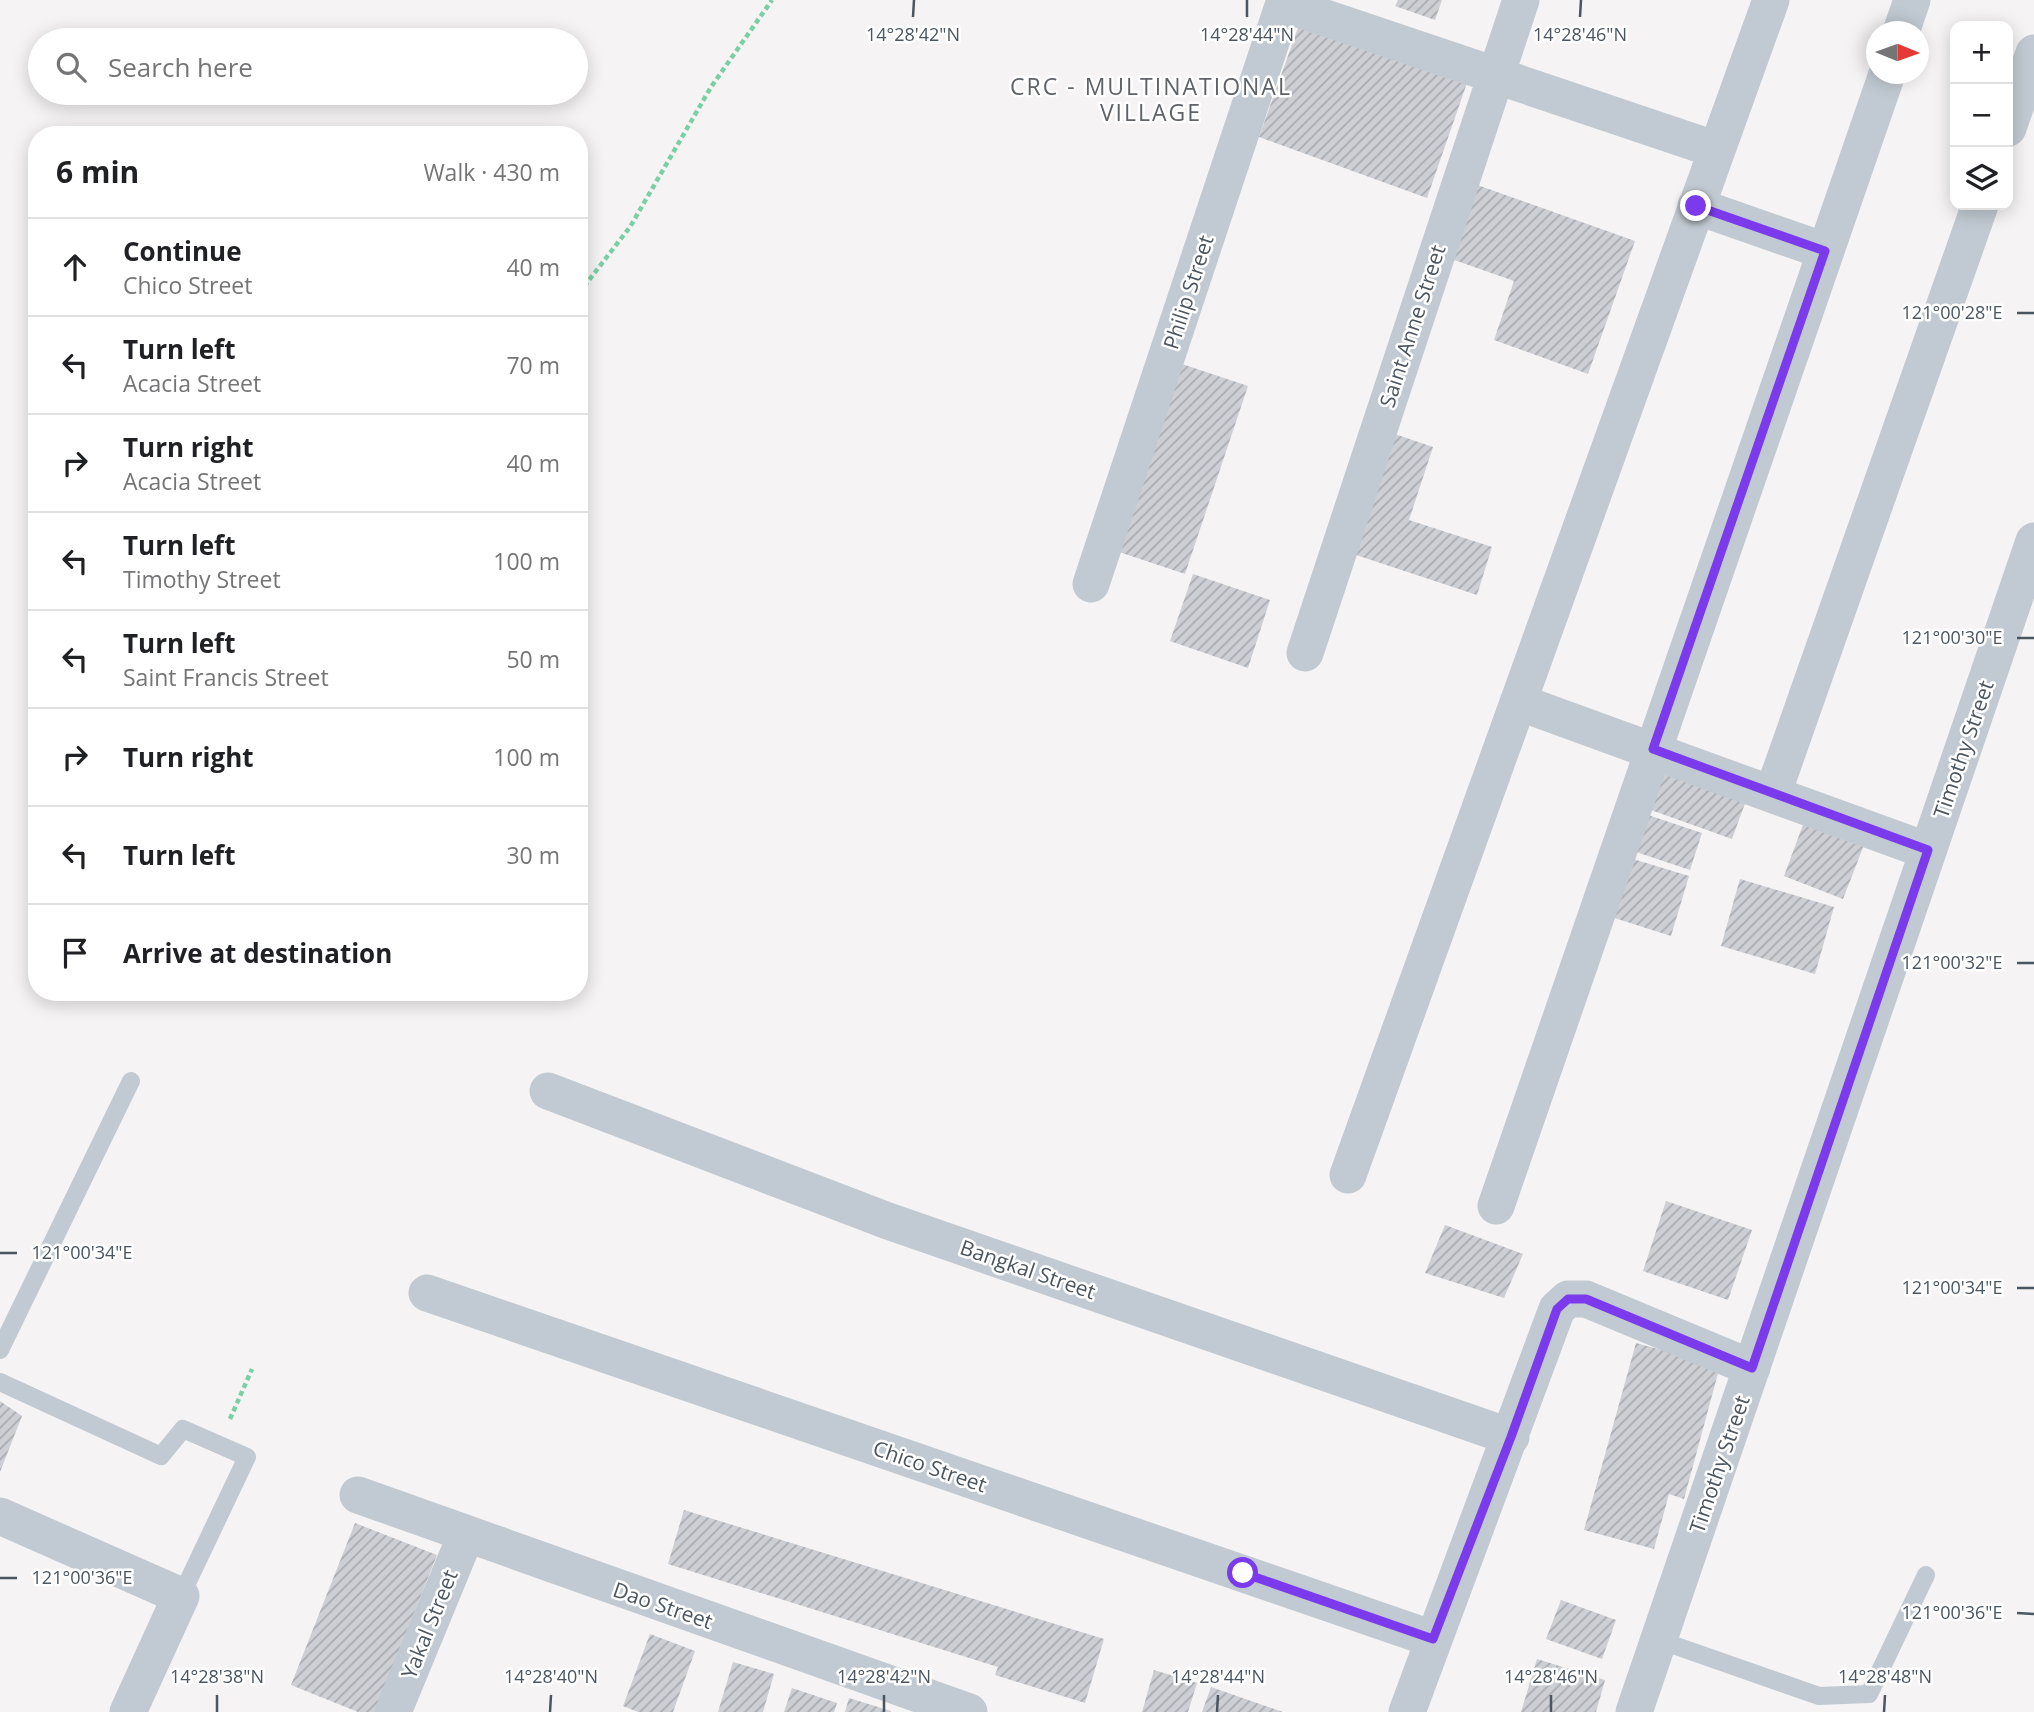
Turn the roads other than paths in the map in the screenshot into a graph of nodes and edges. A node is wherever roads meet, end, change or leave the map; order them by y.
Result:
1 (1521, 0) edge
2 (1771, 0) edge
3 (1912, 0) edge
4 (1284, 2) edge
5 (1905, 21) edge
6 (2034, 53) edge
7 (1494, 75) junction
8 (1883, 84) edge
9 (2013, 114) edge
10 (1717, 149) junction
11 (1696, 206) junction
12 (1978, 210) edge
13 (1825, 251) junction
14 (2034, 541) edge
15 (1091, 584) dead end
16 (1305, 653) dead end
17 (1518, 702) junction
18 (1653, 749) junction
19 (1773, 793) junction
20 (1928, 850) junction
21 (131, 1081) dead end
22 (548, 1091) dead end
23 (1348, 1175) dead end
24 (1496, 1206) dead end
25 (427, 1293) dead end
26 (0, 1350) edge
27 (1752, 1368) junction
28 (0, 1382) edge
29 (1511, 1437) junction
30 (358, 1495) dead end
31 (0, 1516) edge
32 (466, 1535) junction
33 (1926, 1575) dead end
34 (181, 1596) junction
35 (1433, 1639) junction
36 (1659, 1640) junction
37 (128, 1712) edge
38 (393, 1712) edge
39 (969, 1712) edge
40 (1407, 1712) edge
41 (1634, 1712) edge

1 - 7 street, Saint Anne Street
2 - 10 street
3 - 5 street
4 - 7 street
4 - 15 street, Philip Street
6 - 9 street
7 - 10 street
7 - 16 street, Saint Anne Street
8 - 13 street
10 - 11 street
11 - 13 street
11 - 17 street
12 - 19 street
13 - 18 street
14 - 20 street, Timothy Street
17 - 18 street
17 - 23 street
18 - 19 street
18 - 24 street
19 - 20 street
20 - 27 street, Timothy Street
21 - 26 lane
22 - 29 street, Bangkal Street
25 - 35 street, Chico Street
27 - 29 street
27 - 36 street, Timothy Street
28 - 34 lane
29 - 35 street
30 - 32 street, Dao Street
31 - 34 street
32 - 38 street, Yakal Street
32 - 39 street, Dao Street
33 - 36 lane
34 - 37 street
35 - 40 street
36 - 41 street, Timothy Street

